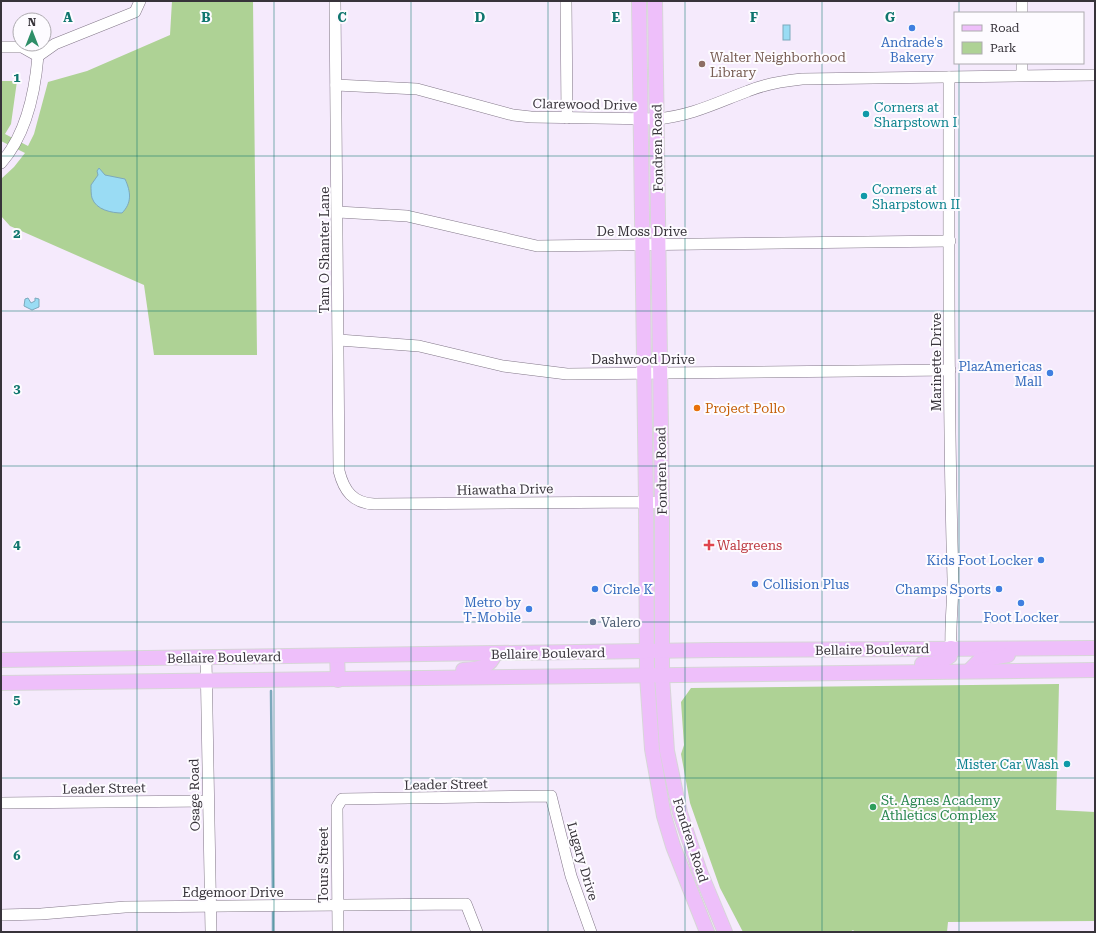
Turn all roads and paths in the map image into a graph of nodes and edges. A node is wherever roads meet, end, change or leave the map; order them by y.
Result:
1 (140, 1) edge
2 (335, 1) edge
3 (566, 1) edge
4 (639, 1) edge
5 (655, 1) edge
6 (1022, 1) edge
7 (1022, 12) edge
8 (1, 47) edge
9 (38, 56) junction
10 (1022, 64) edge
11 (1095, 74) edge
12 (1022, 75) junction
13 (949, 77) junction
14 (336, 85) junction
15 (567, 118) junction
16 (639, 119) junction
17 (656, 119) junction
18 (1, 163) edge
19 (338, 212) junction
20 (950, 241) junction
21 (643, 245) junction
22 (658, 245) junction
23 (339, 340) junction
24 (950, 370) junction
25 (645, 373) junction
26 (660, 373) junction
27 (350, 496) joint
28 (646, 502) junction
29 (662, 503) junction
30 (1024, 647) junction
31 (951, 648) junction
32 (1095, 648) edge
33 (648, 651) junction
34 (662, 651) junction
35 (494, 653) junction
36 (337, 656) junction
37 (206, 657) junction
38 (1, 660) edge
39 (1095, 670) edge
40 (968, 671) junction
41 (873, 673) junction
42 (647, 676) junction
43 (662, 676) junction
44 (422, 679) junction
45 (338, 680) junction
46 (206, 681) junction
47 (1, 683) edge
48 (551, 796) joint
49 (342, 799) joint
50 (208, 801) junction
51 (1, 803) edge
52 (680, 813) junction
53 (664, 816) junction
54 (210, 906) junction
55 (337, 906) junction
56 (1, 915) edge
57 (211, 932) edge
58 (338, 932) edge
59 (477, 932) edge
60 (592, 932) edge
61 (707, 932) edge
62 (725, 932) edge

1 - 9 street
2 - 14 street, Tam O Shanter Lane
3 - 15 street
4 - 16 main road, Fondren Road
5 - 17 main road, Fondren Road
6 - 7 street
8 - 9 street
9 - 18 street
10 - 12 street
11 - 12 street, Clarewood Drive
12 - 13 street, Clarewood Drive
13 - 17 street, Clarewood Drive
13 - 20 street, Marinette Drive
14 - 15 street, Clarewood Drive
14 - 19 street, Tam O Shanter Lane
15 - 16 street, Clarewood Drive
16 - 17 street, Clarewood Drive
16 - 21 main road, Fondren Road
17 - 22 main road, Fondren Road
19 - 21 street, De Moss Drive
19 - 23 street, Tam O Shanter Lane
20 - 22 street, De Moss Drive
20 - 24 street, Marinette Drive
21 - 22 street, De Moss Drive
21 - 25 main road, Fondren Road
22 - 26 main road, Fondren Road
23 - 25 street, Dashwood Drive
23 - 27 street, Tam O Shanter Lane
24 - 26 street, Dashwood Drive
24 - 31 street, Marinette Drive
25 - 26 street, Dashwood Drive
25 - 28 main road, Fondren Road
26 - 29 main road, Fondren Road
27 - 28 street, Hiawatha Drive
28 - 29 street, Hiawatha Drive
28 - 33 main road, Fondren Road
29 - 34 main road, Fondren Road
30 - 31 main road, Bellaire Boulevard
30 - 32 main road, Bellaire Boulevard
30 - 40 main road
31 - 34 main road, Bellaire Boulevard
31 - 41 main road
33 - 34 main road, Bellaire Boulevard
33 - 35 main road, Bellaire Boulevard
33 - 42 main road, Fondren Road
34 - 43 main road, Fondren Road
35 - 36 main road, Bellaire Boulevard
35 - 44 main road
36 - 37 main road, Bellaire Boulevard
36 - 45 main road
37 - 38 main road, Bellaire Boulevard
37 - 46 street, Osage Road
39 - 40 main road, Bellaire Boulevard
40 - 41 main road, Bellaire Boulevard
41 - 43 main road, Bellaire Boulevard
42 - 43 main road, Bellaire Boulevard
42 - 44 main road, Bellaire Boulevard
42 - 53 main road, Fondren Road
43 - 52 main road, Fondren Road
44 - 45 main road, Bellaire Boulevard
45 - 46 main road, Bellaire Boulevard
46 - 47 main road, Bellaire Boulevard
46 - 50 street, Osage Road
48 - 49 street, Leader Street
48 - 60 street, Lugary Drive
49 - 55 street, Tours Street
50 - 51 street, Leader Street
50 - 54 street, Osage Road
52 - 53 main road
52 - 62 main road, Fondren Road
53 - 61 main road, Fondren Road
54 - 55 street, Edgemoor Drive
54 - 56 street, Edgemoor Drive
54 - 57 street, Osage Road
55 - 58 street, Tours Street
55 - 59 street, Edgemoor Drive

